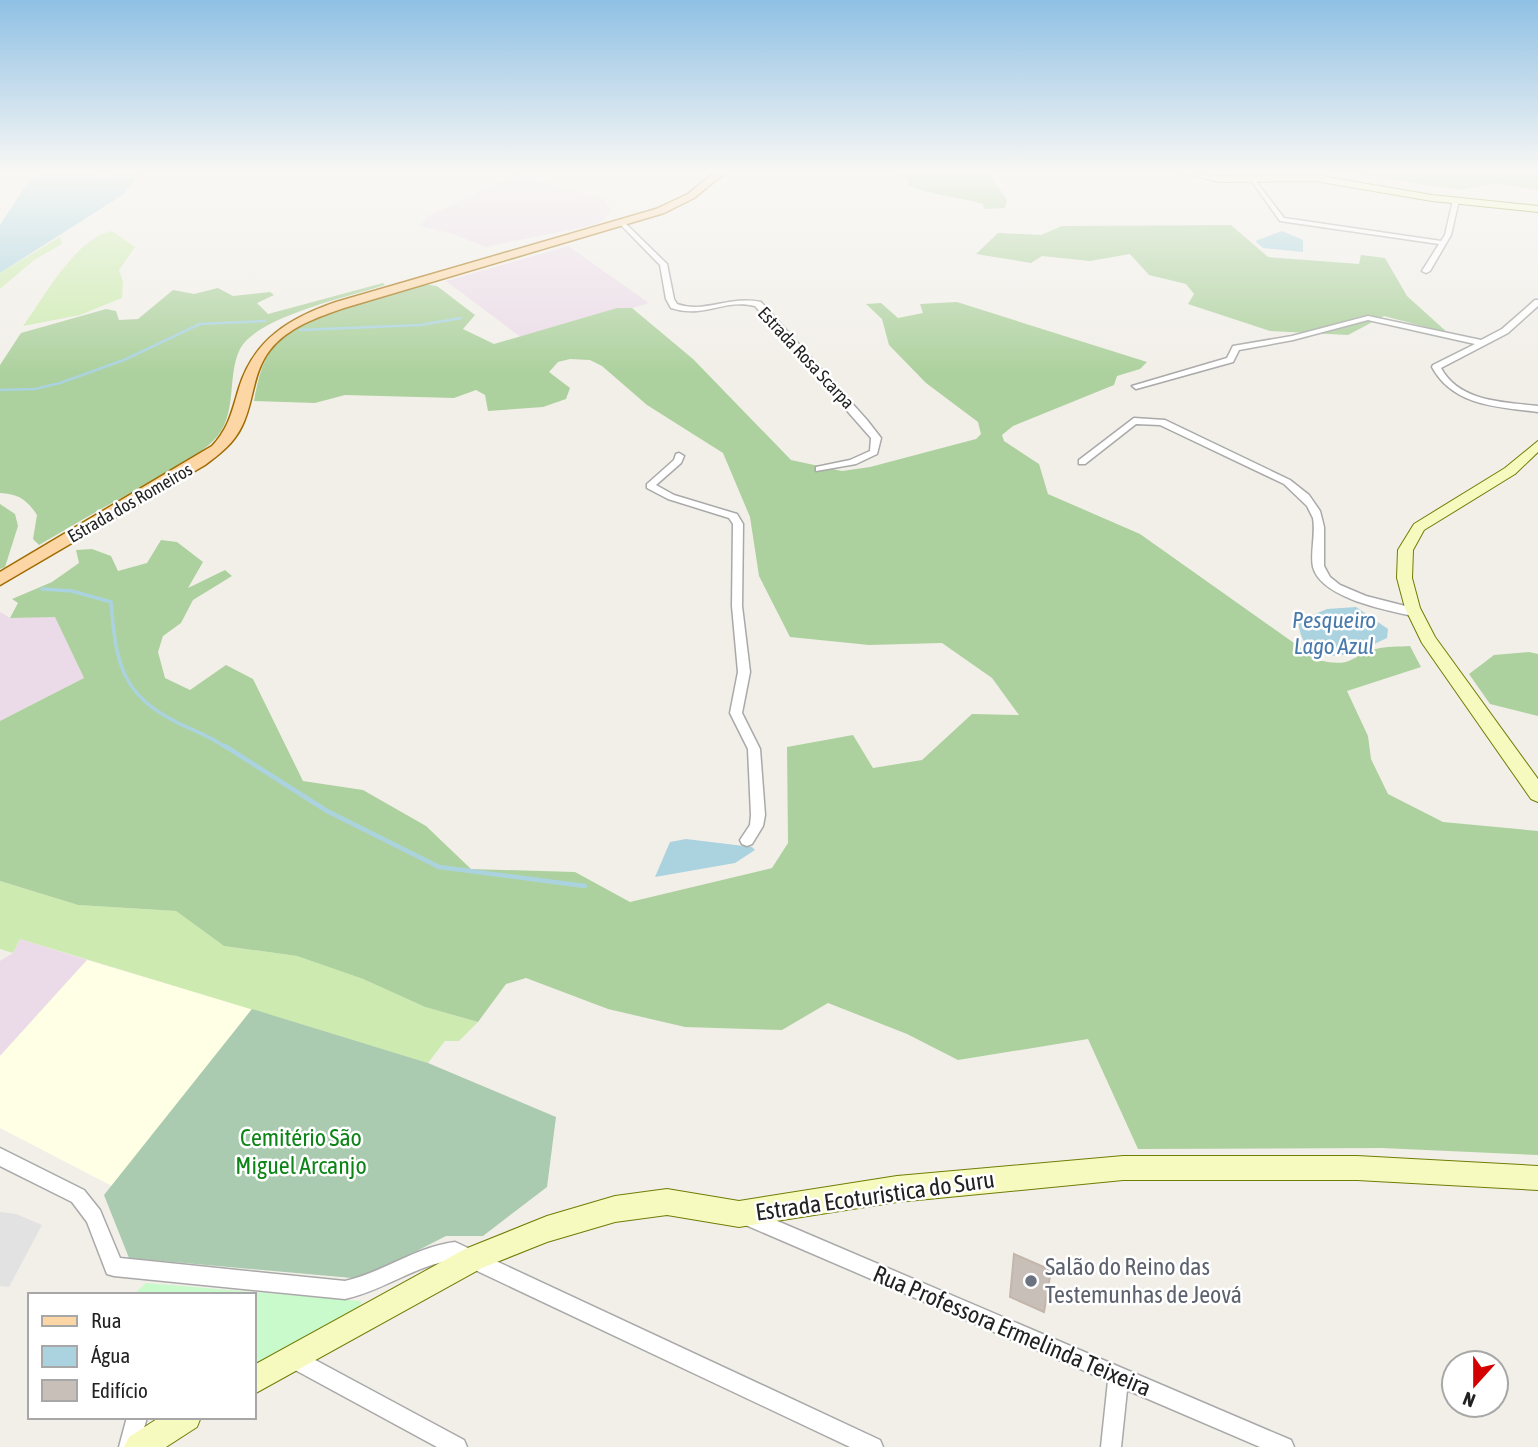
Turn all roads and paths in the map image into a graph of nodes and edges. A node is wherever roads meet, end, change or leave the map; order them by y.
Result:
1 (554, 239) edge
2 (565, 239) edge
3 (638, 239) edge
4 (1412, 239) edge
5 (1444, 239) edge
6 (1443, 243) junction
7 (1426, 271) dead end
8 (1538, 302) edge
9 (1483, 343) junction
10 (1136, 386) dead end
11 (1538, 409) edge
12 (241, 411) junction
13 (1538, 444) edge
14 (679, 456) dead end
15 (1082, 462) dead end
16 (819, 469) dead end
17 (0, 579) edge
18 (1413, 612) junction
19 (1538, 794) edge
20 (747, 840) dead end
21 (0, 1157) edge
22 (1538, 1178) edge
23 (739, 1214) junction
24 (474, 1258) junction
25 (237, 1287) edge
26 (292, 1358) junction
27 (1118, 1376) junction
28 (256, 1379) edge
29 (136, 1419) edge
30 (184, 1419) edge
31 (129, 1447) edge
32 (139, 1447) edge
33 (457, 1447) edge
34 (873, 1447) edge
35 (1111, 1447) edge
36 (1284, 1447) edge

1 - 12 main road, Estrada dos Romeiros
2 - 12 main road, Estrada dos Romeiros
3 - 16 street, Estrada Rosa Scarpa
4 - 6 street
5 - 6 street
6 - 7 street
8 - 9 street
9 - 10 street
9 - 11 street
12 - 17 main road, Estrada dos Romeiros
13 - 18 street
14 - 20 street
15 - 18 street
18 - 19 street
21 - 25 street
22 - 23 street, Estrada Ecoturistica do Suru
23 - 24 street, Estrada Ecoturistica do Suru
23 - 27 street, Rua Professora Ermelinda Teixeira
24 - 25 street
24 - 26 street, Estrada Ecoturistica do Suru
24 - 34 street
26 - 28 street, Estrada Ecoturistica do Suru
26 - 33 street
27 - 35 street
27 - 36 street, Rua Professora Ermelinda Teixeira
29 - 31 street
30 - 32 street

